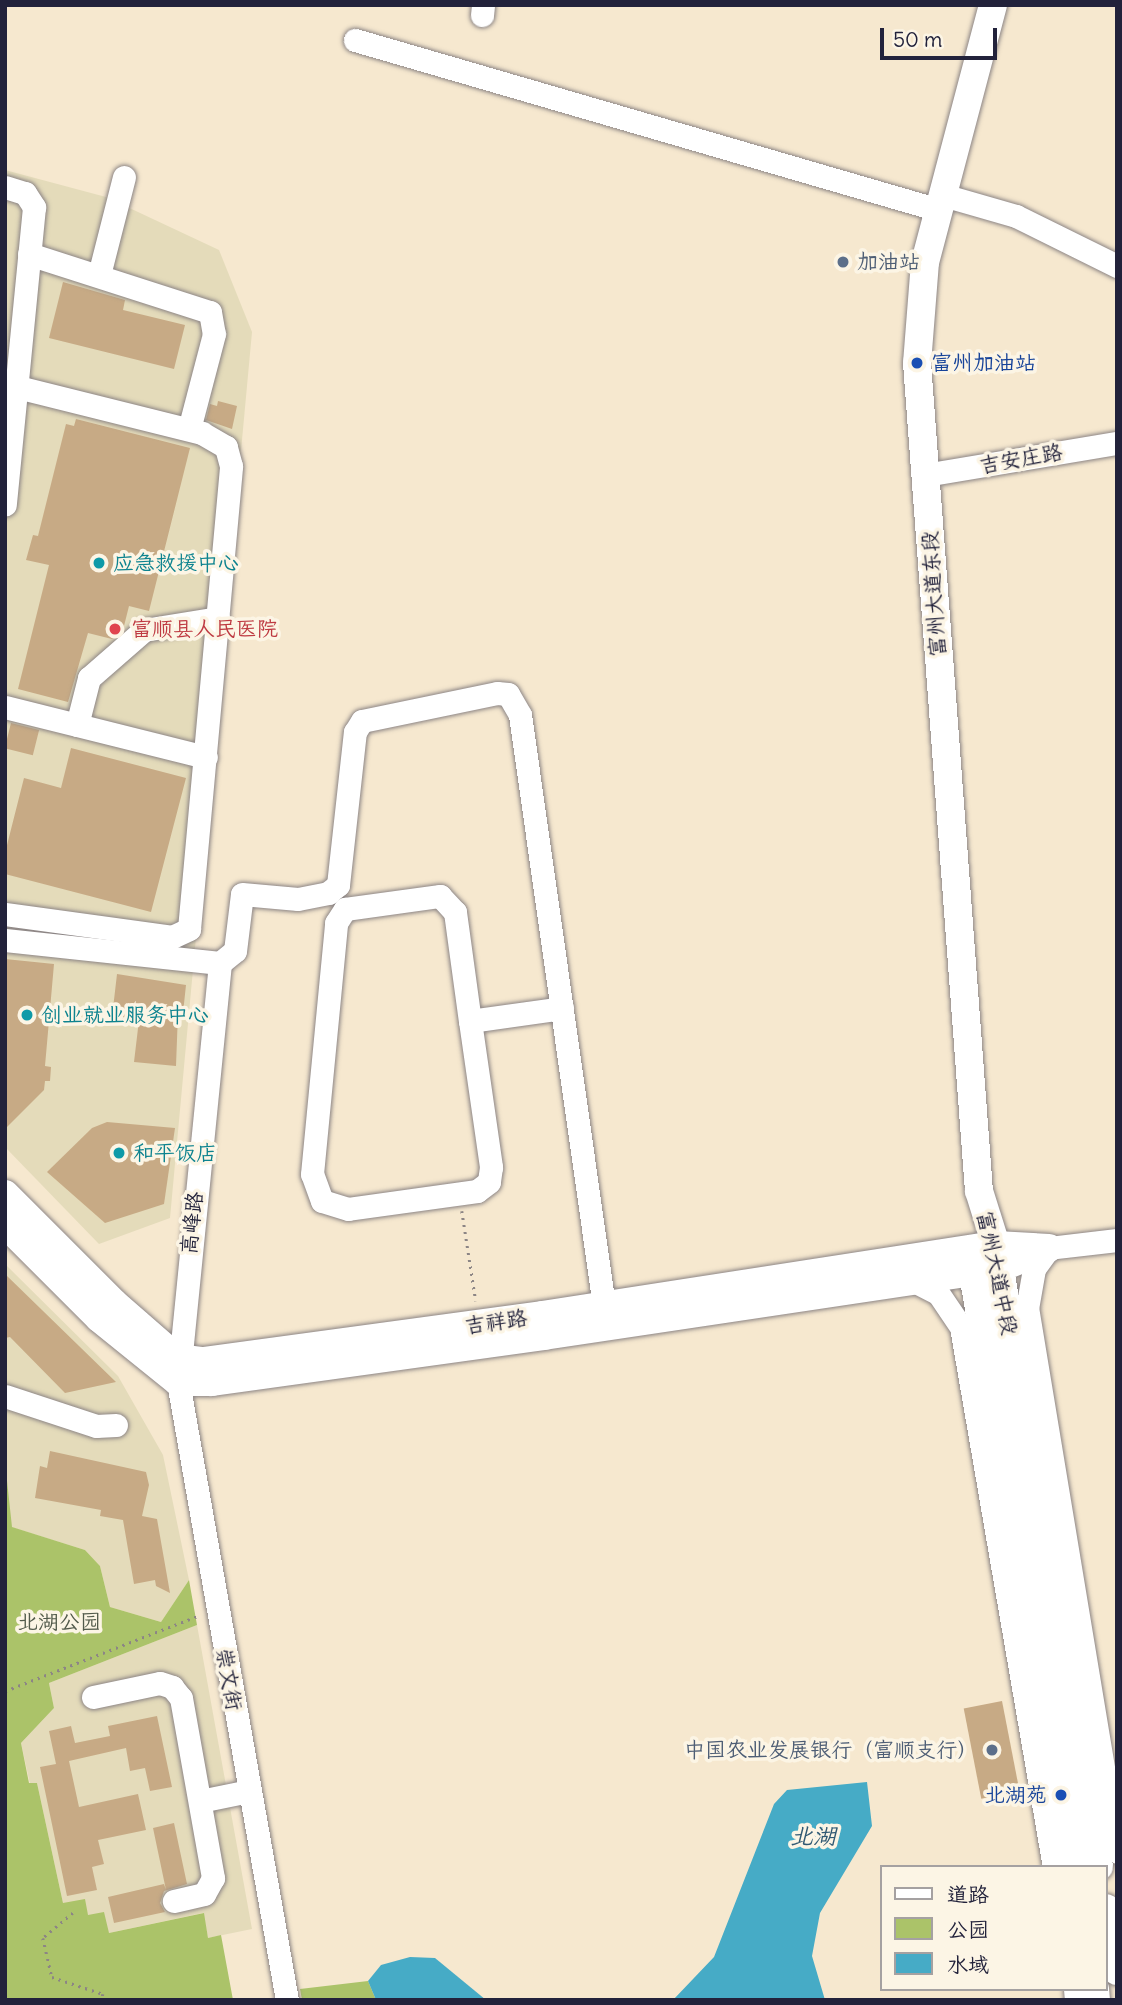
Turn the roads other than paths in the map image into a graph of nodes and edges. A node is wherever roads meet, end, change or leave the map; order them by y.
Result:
1 (993, 5) edge
2 (355, 40) dead end
3 (124, 177) dead end
4 (5, 187) edge
5 (941, 202) junction
6 (29, 254) junction
7 (1117, 266) edge
8 (99, 275) junction
9 (15, 307) edge
10 (17, 387) junction
11 (188, 429) junction
12 (1117, 443) edge
13 (925, 475) junction
14 (5, 505) edge
15 (218, 618) junction
16 (5, 708) edge
17 (77, 725) junction
18 (206, 757) junction
19 (5, 914) edge
20 (5, 940) edge
21 (220, 963) junction
22 (562, 1008) junction
23 (470, 1021) junction
24 (979, 1191) joint
25 (5, 1194) edge
26 (5, 1224) edge
27 (1117, 1240) edge
28 (1049, 1248) junction
29 (984, 1258) junction
30 (912, 1280) junction
31 (604, 1306) junction
32 (1027, 1307) junction
33 (961, 1327) junction
34 (178, 1370) junction
35 (5, 1396) edge
36 (116, 1425) dead end
37 (93, 1697) dead end
38 (249, 1791) junction
39 (200, 1801) junction
40 (1117, 1852) edge
41 (1054, 1865) edge
42 (1074, 1865) edge
43 (1099, 1865) edge
44 (174, 1901) dead end
45 (1108, 1919) edge
46 (1117, 1971) edge
47 (287, 2000) edge

1 - 5 main road, 富州大道东段
2 - 5 street
3 - 8 street
4 - 6 street
5 - 7 street
5 - 13 main road, 富州大道东段
6 - 8 street
6 - 9 street
8 - 11 street
9 - 10 street
10 - 11 street
10 - 14 street
11 - 15 street
12 - 13 street, 吉安庄路
13 - 24 main road, 富州大道东段
15 - 17 street
15 - 18 street
16 - 17 street
17 - 18 street
18 - 19 street
20 - 21 street
21 - 22 street
21 - 34 street, 高峰路
22 - 23 street
22 - 31 street
23 - 23 street
24 - 29 main road, 富州大道中段
25 - 34 main road
26 - 34 main road
27 - 28 street, 吉祥路
28 - 29 main road, 吉祥路
28 - 32 street
29 - 30 main road, 吉祥路
29 - 31 main road, 吉祥路
29 - 32 street
29 - 33 street
29 - 42 main road, 富州大道中段
29 - 43 main road, 富州大道中段
30 - 33 street
30 - 34 main road, 吉祥路
31 - 34 main road, 吉祥路
32 - 40 street
33 - 41 street
34 - 38 street, 崇文街
35 - 36 street
37 - 39 street
38 - 39 street
38 - 47 street, 崇文街
39 - 44 street
45 - 46 main road

